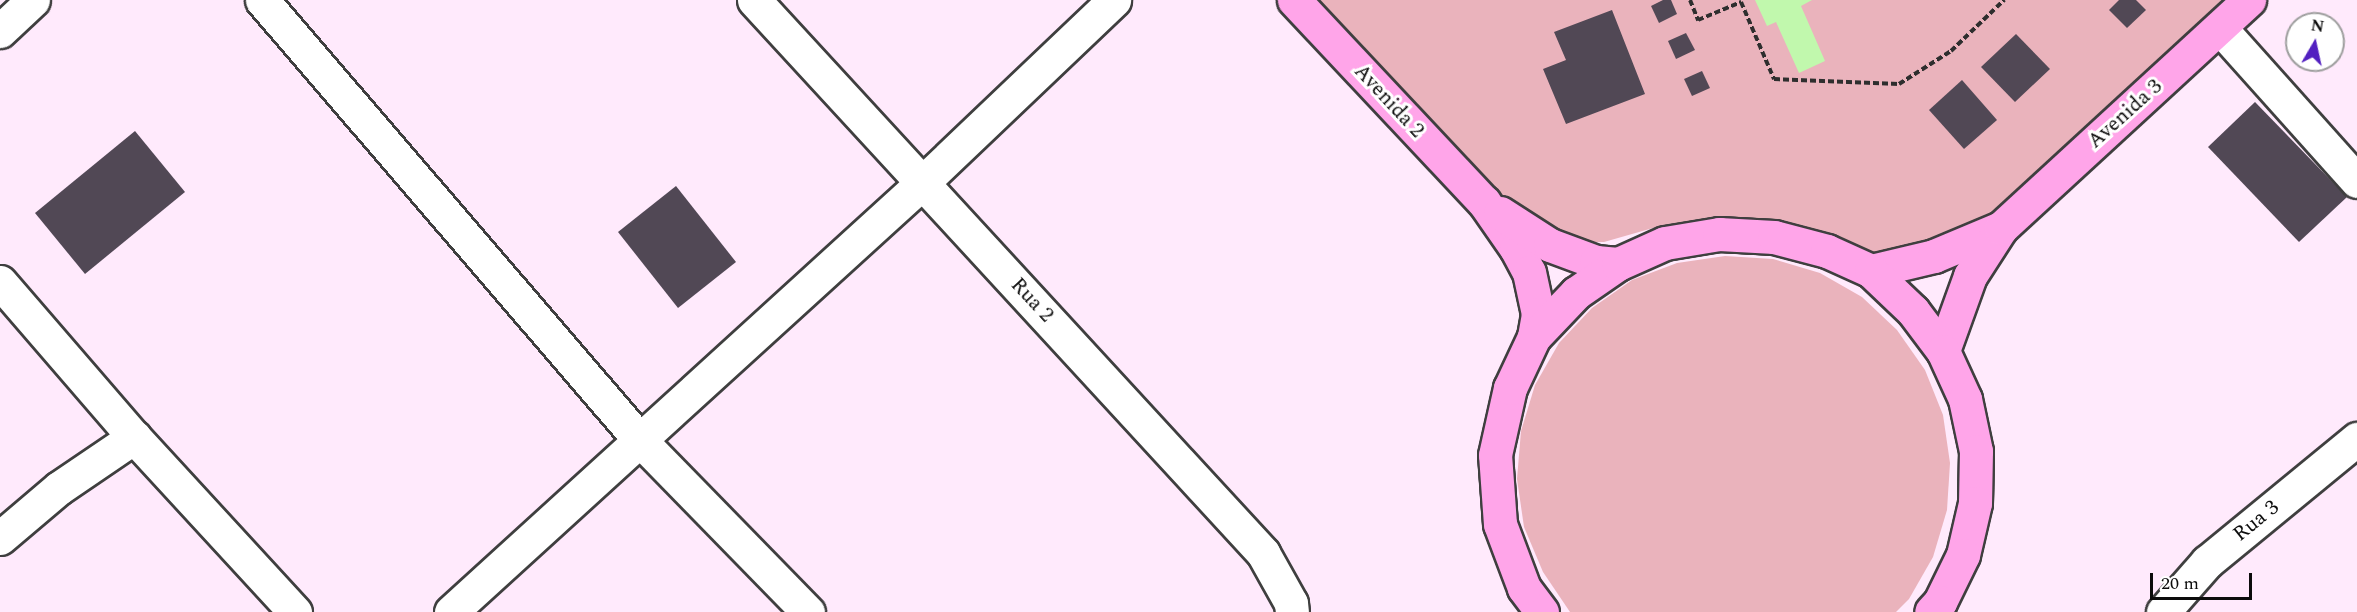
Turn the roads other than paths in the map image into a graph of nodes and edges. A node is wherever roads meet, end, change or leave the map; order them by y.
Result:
1 (33, 0) edge
2 (262, 0) edge
3 (754, 0) edge
4 (1114, 0) edge
5 (1294, 0) edge
6 (2249, 0) edge
7 (2220, 28) junction
8 (0, 31) edge
9 (923, 182) junction
10 (2357, 182) edge
11 (1484, 202) junction
12 (2001, 228) junction
13 (1618, 264) junction
14 (1871, 271) junction
15 (0, 282) edge
16 (1534, 337) junction
17 (1943, 351) junction
18 (134, 437) junction
19 (639, 439) junction
20 (2357, 439) edge
21 (0, 538) edge
22 (295, 612) edge
23 (451, 612) edge
24 (808, 612) edge
25 (1292, 612) edge
26 (1542, 612) edge
27 (1931, 612) edge
28 (2163, 612) edge

1 - 8 street
2 - 19 street
3 - 9 street, Rua 2
4 - 9 street
5 - 11 street, Avenida 2
6 - 7 street, Avenida 3
7 - 10 street
7 - 12 street, Avenida 3
9 - 19 street
9 - 25 street, Rua 2
11 - 13 street
11 - 16 street
12 - 14 street
12 - 17 street
13 - 14 street
13 - 16 street
14 - 17 street
15 - 18 street
16 - 26 street
17 - 27 street
18 - 21 street
18 - 22 street
19 - 23 street
19 - 24 street
20 - 28 street, Rua 3

